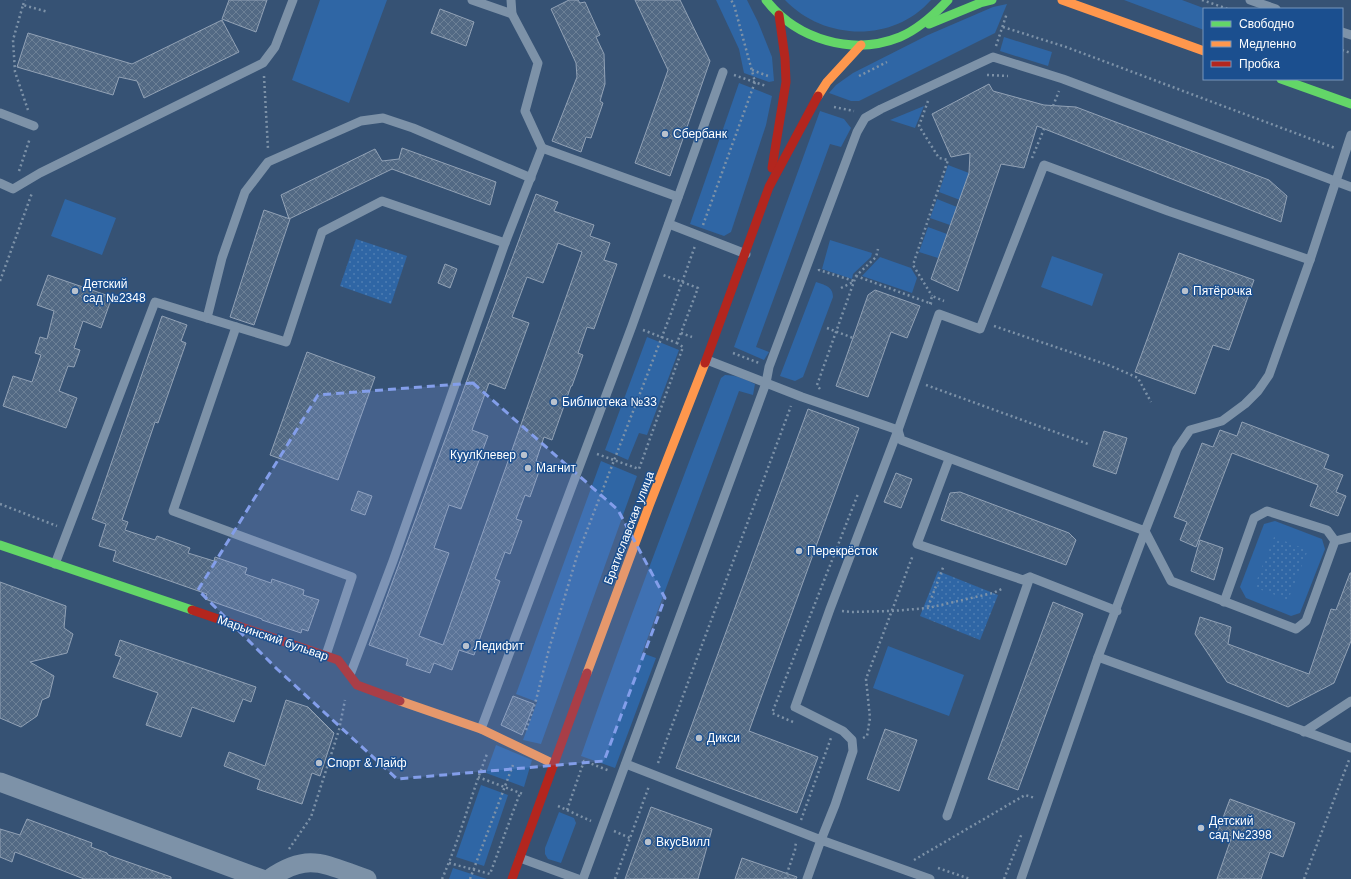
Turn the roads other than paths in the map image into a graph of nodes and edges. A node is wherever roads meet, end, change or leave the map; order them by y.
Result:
1 (293, 0) edge
2 (472, 0) edge
3 (511, 0) edge
4 (766, 0) edge
5 (948, 0) edge
6 (992, 0) edge
7 (1062, 0) edge
8 (1250, 0) edge
9 (1273, 8) edge
10 (512, 14) junction
11 (779, 14) junction
12 (915, 30) junction
13 (861, 46) junction
14 (1203, 51) edge
15 (723, 72) road end
16 (1284, 80) edge
17 (1349, 101) edge
18 (0, 113) edge
19 (34, 126) road end
20 (1351, 135) edge
21 (542, 148) junction
22 (531, 178) junction
23 (1337, 181) junction
24 (0, 183) edge
25 (769, 186) junction
26 (1351, 186) edge
27 (678, 197) junction
28 (669, 224) junction
29 (505, 243) junction
30 (746, 254) junction
31 (1310, 260) junction
32 (207, 318) junction
33 (236, 327) junction
34 (707, 360) junction
35 (766, 383) junction
36 (898, 430) junction
37 (949, 458) junction
38 (1145, 532) junction
39 (1351, 537) edge
40 (1335, 541) junction
41 (0, 545) edge
42 (55, 564) junction
43 (1026, 578) junction
44 (1224, 602) junction
45 (1116, 611) junction
46 (326, 655) junction
47 (1098, 657) junction
48 (350, 676) junction
49 (1351, 701) edge
50 (481, 730) junction
51 (1304, 732) junction
52 (1351, 748) edge
53 (554, 764) junction
54 (626, 764) junction
55 (0, 782) edge
56 (947, 816) dead end
57 (822, 840) junction
58 (520, 858) junction
59 (262, 879) edge
60 (269, 879) edge
61 (367, 879) edge
62 (512, 879) edge
63 (578, 879) edge
64 (583, 879) edge
65 (807, 879) edge
66 (930, 879) edge
67 (1021, 879) edge

1 - 24 lane
2 - 10 lane
3 - 10 lane
4 - 11 main road
5 - 12 main road
6 - 12 main road
7 - 14 main road
8 - 9 lane
10 - 21 lane
11 - 13 main road
11 - 25 main road, Братиславская улица
12 - 13 main road
13 - 25 main road, Братиславская улица
15 - 27 lane
16 - 17 main road
18 - 19 lane
20 - 23 lane
21 - 22 lane
21 - 27 lane
22 - 29 lane
22 - 32 lane
23 - 26 lane
23 - 31 lane
23 - 35 lane
25 - 30 main road, Братиславская улица
27 - 28 lane
28 - 30 lane
28 - 50 lane
29 - 33 lane
29 - 48 lane
30 - 34 main road, Братиславская улица
31 - 36 lane
31 - 38 lane
32 - 33 lane
32 - 42 lane
33 - 46 lane
34 - 35 lane
34 - 53 main road, Братиславская улица
35 - 36 lane
35 - 54 lane
36 - 37 lane
36 - 57 lane
37 - 38 lane
37 - 43 lane
38 - 44 lane
38 - 45 lane
39 - 40 lane
40 - 44 lane
40 - 44 lane
41 - 42 main road, Марьинский бульвар
42 - 46 main road, Марьинский бульвар
43 - 45 lane
43 - 56 lane
45 - 47 lane
46 - 48 main road, Марьинский бульвар
47 - 51 lane
47 - 67 lane
48 - 50 main road, Марьинский бульвар
49 - 51 lane
50 - 53 main road, Марьинский бульвар
51 - 52 lane
53 - 58 main road, Братиславская улица
54 - 57 lane
54 - 64 lane
55 - 59 street
57 - 65 lane
57 - 66 lane
58 - 62 main road, Братиславская улица
58 - 63 lane
60 - 61 street

